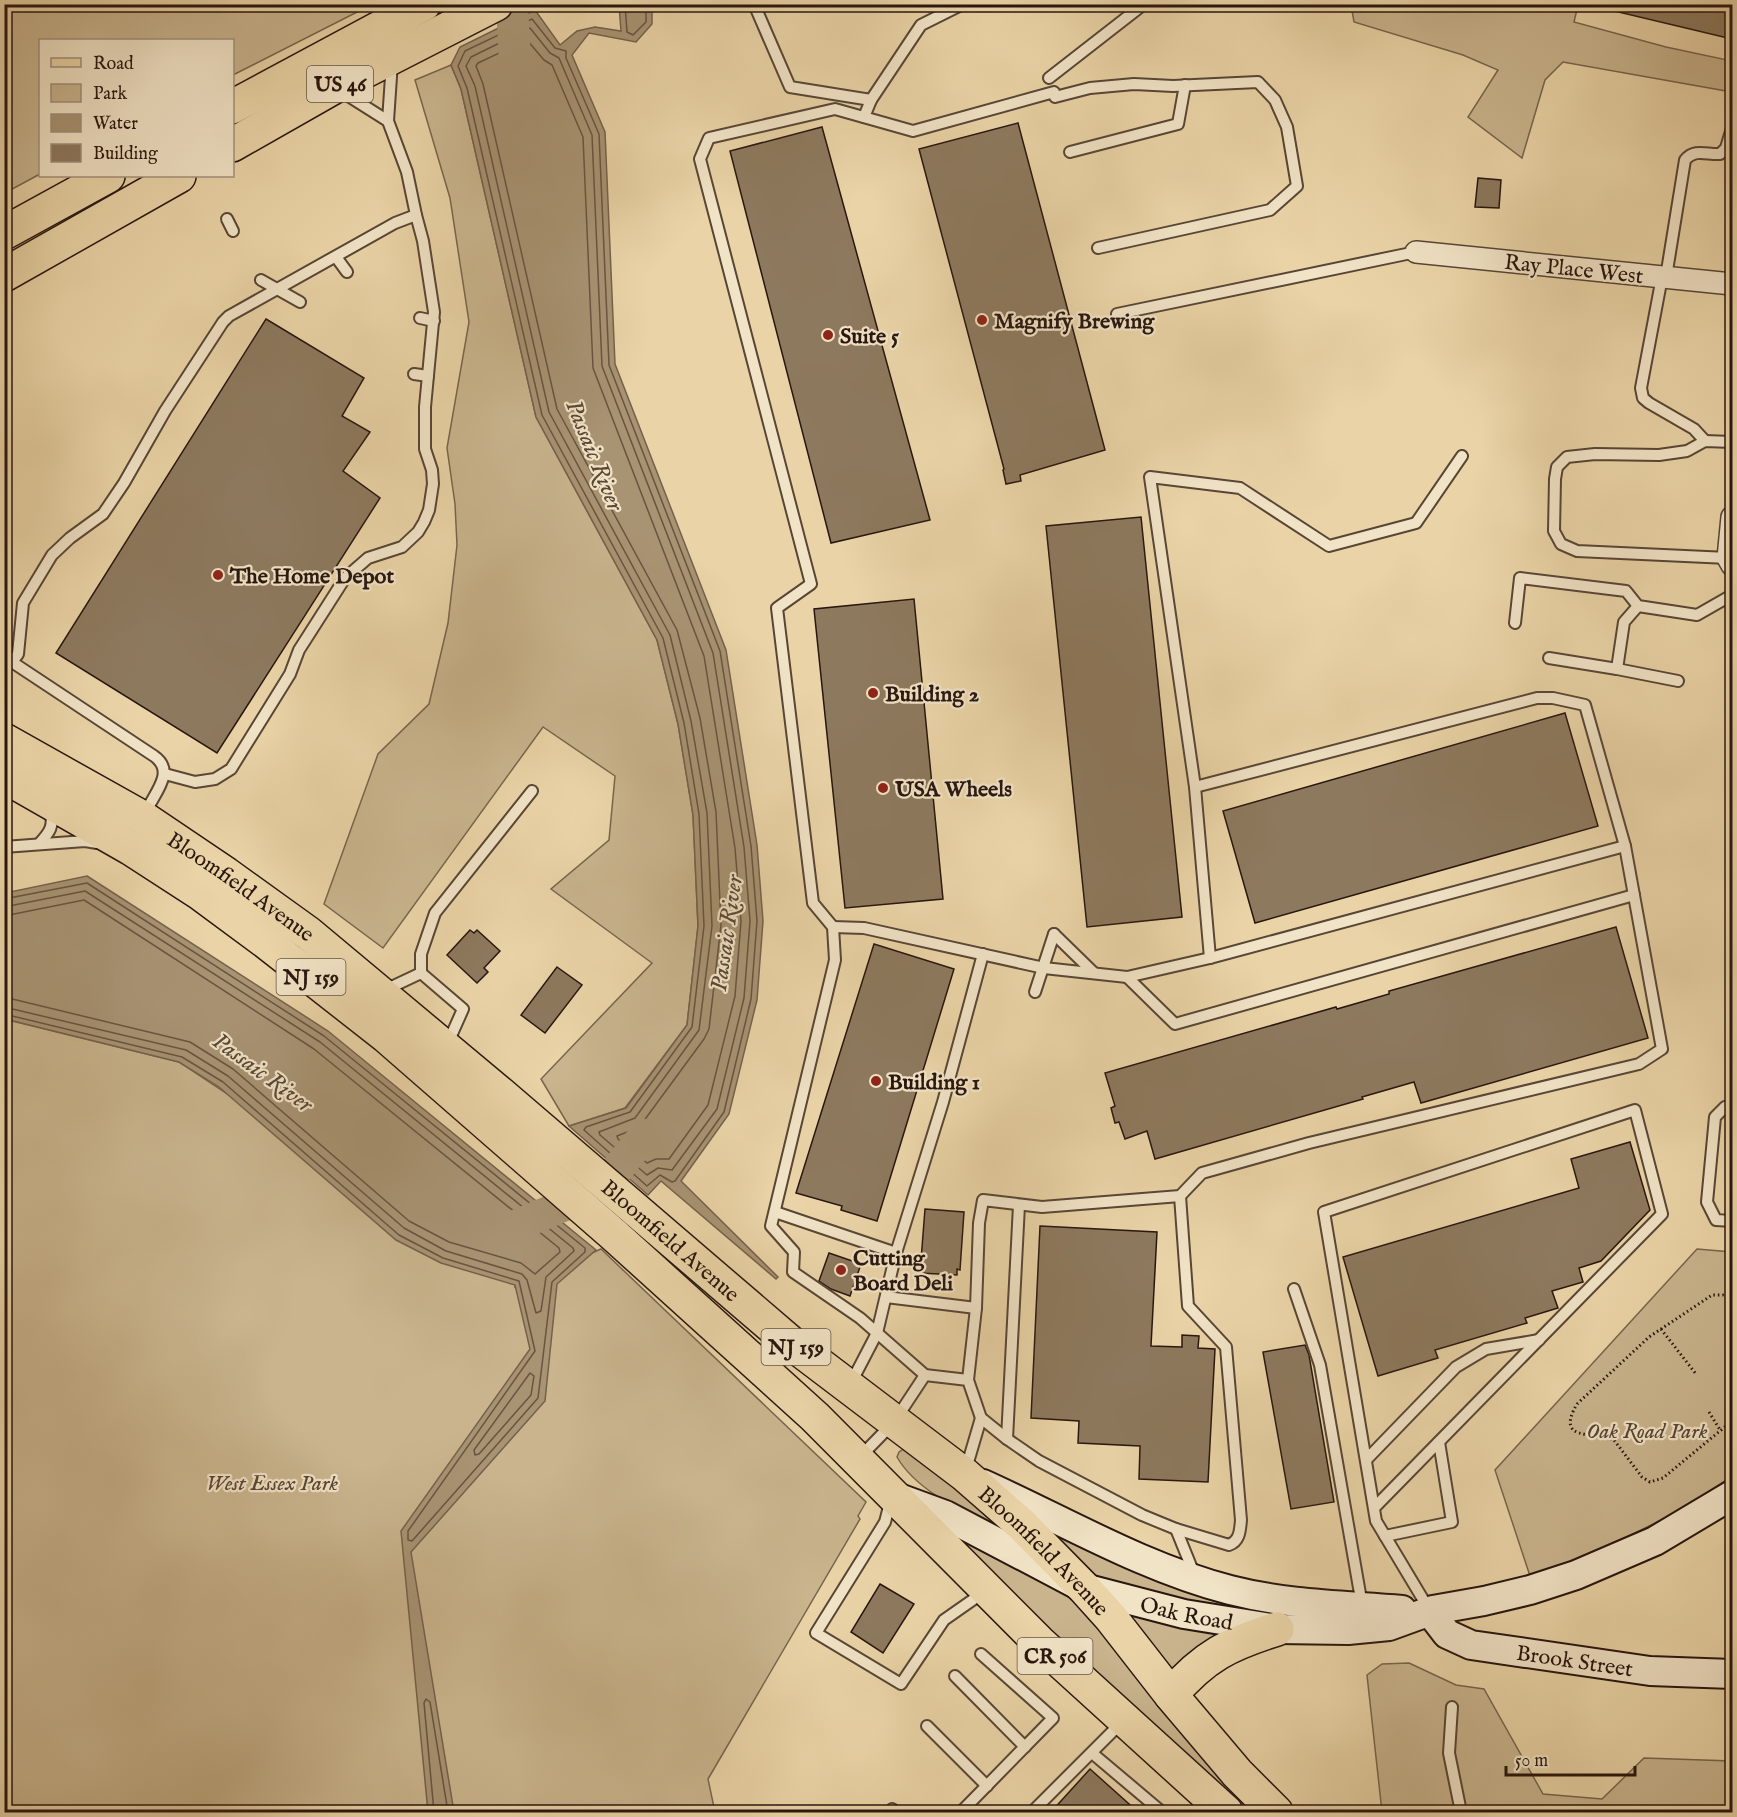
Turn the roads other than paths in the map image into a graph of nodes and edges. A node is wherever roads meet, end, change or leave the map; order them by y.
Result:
1 (424, 4) edge
2 (496, 4) edge
3 (754, 4) edge
4 (963, 4) edge
5 (1144, 4) edge
6 (392, 56) junction
7 (1049, 78) dead end
8 (1179, 86) junction
9 (334, 87) junction
10 (871, 100) junction
11 (234, 106) edge
12 (864, 117) junction
13 (388, 122) junction
14 (1732, 128) edge
15 (234, 144) edge
16 (1070, 152) dead end
17 (106, 177) edge
18 (177, 177) edge
19 (416, 215) junction
20 (226, 219) dead end
21 (233, 231) dead end
22 (4, 233) edge
23 (1098, 248) dead end
24 (1416, 252) joint
25 (336, 257) junction
26 (13, 271) edge
27 (347, 272) dead end
28 (1664, 277) junction
29 (261, 280) dead end
30 (1732, 284) edge
31 (277, 289) junction
32 (300, 302) dead end
33 (1117, 314) dead end
34 (420, 318) dead end
35 (434, 321) junction
36 (414, 374) dead end
37 (428, 376) junction
38 (1705, 441) junction
39 (1732, 442) edge
40 (1462, 456) dead end
41 (1732, 517) edge
42 (1730, 562) edge
43 (1732, 595) edge
44 (1638, 606) junction
45 (1515, 623) dead end
46 (1549, 658) dead end
47 (1617, 669) junction
48 (1678, 681) dead end
49 (4, 740) edge
50 (165, 774) junction
51 (4, 776) edge
52 (1195, 787) junction
53 (532, 791) dead end
54 (45, 798) junction
55 (137, 833) junction
56 (39, 844) junction
57 (1624, 846) junction
58 (4, 847) edge
59 (1634, 895) junction
60 (833, 927) junction
61 (984, 954) junction
62 (1210, 958) junction
63 (1044, 968) junction
64 (1093, 972) junction
65 (421, 973) junction
66 (1127, 977) junction
67 (381, 992) junction
68 (1035, 992) dead end
69 (446, 1048) junction
70 (1732, 1106) edge
71 (1180, 1196) junction
72 (1019, 1204) junction
73 (775, 1212) junction
74 (1732, 1221) edge
75 (896, 1253) junction
76 (1294, 1289) dead end
77 (886, 1297) junction
78 (976, 1308) junction
79 (877, 1332) junction
80 (1539, 1340) junction
81 (925, 1375) junction
82 (968, 1380) junction
83 (848, 1388) junction
84 (981, 1418) junction
85 (894, 1422) junction
86 (1007, 1439) junction
87 (1439, 1442) junction
88 (857, 1460) junction
89 (1366, 1460) junction
90 (965, 1475) junction
91 (1732, 1495) edge
92 (892, 1496) junction
93 (1374, 1508) junction
94 (1176, 1529) junction
95 (1384, 1536) junction
96 (1196, 1580) junction
97 (1084, 1588) junction
98 (986, 1590) junction
99 (1363, 1609) junction
100 (1430, 1612) junction
101 (1277, 1629) junction
102 (981, 1654) dead end
103 (1732, 1674) edge
104 (955, 1676) dead end
105 (1171, 1695) junction
106 (1452, 1707) dead end
107 (1124, 1720) junction
108 (927, 1726) dead end
109 (1025, 1747) junction
110 (1092, 1753) junction
111 (987, 1786) junction
112 (961, 1812) edge
113 (1032, 1812) edge
114 (1162, 1812) edge
115 (1224, 1812) edge
116 (1276, 1812) edge
117 (1461, 1812) edge

1 - 11 main road, US 46
2 - 6 main road, US 46
3 - 10 lane
4 - 10 lane
5 - 7 lane
6 - 9 main road, US 46
6 - 13 lane
8 - 12 lane
8 - 16 lane
8 - 23 lane
9 - 13 lane
9 - 15 main road, US 46
10 - 12 lane
12 - 60 lane
13 - 19 lane
14 - 28 lane
17 - 22 main road
18 - 26 main road
19 - 25 lane
19 - 35 lane
20 - 21 lane
24 - 28 street, Ray Place West
24 - 33 lane
25 - 27 lane
25 - 31 lane
28 - 30 street, Ray Place West
28 - 38 lane
29 - 31 lane
31 - 32 lane
31 - 50 lane
34 - 35 lane
35 - 37 lane
36 - 37 lane
37 - 50 lane
38 - 39 lane
38 - 42 lane
40 - 52 lane
41 - 42 street
43 - 44 lane
44 - 45 lane
44 - 47 lane
46 - 47 lane
47 - 48 lane
49 - 55 main road, Bloomfield Avenue / NJ 159
50 - 55 lane
51 - 54 main road, Bloomfield Avenue / NJ 159
52 - 57 lane
52 - 62 lane
53 - 65 lane
54 - 55 main road, Bloomfield Avenue / NJ 159
54 - 56 lane
55 - 56 lane
55 - 67 main road, Bloomfield Avenue / NJ 159
55 - 88 main road, Bloomfield Avenue / NJ 159
56 - 58 lane
57 - 59 lane
57 - 62 lane
59 - 66 lane
59 - 71 lane
60 - 61 lane
60 - 73 lane
61 - 63 lane
61 - 75 lane
62 - 66 lane
63 - 64 lane
63 - 64 lane
63 - 68 lane
64 - 66 lane
65 - 67 lane
65 - 69 lane
67 - 69 main road, Bloomfield Avenue / NJ 159
69 - 83 main road, Bloomfield Avenue / NJ 159
70 - 74 lane
71 - 72 lane
71 - 94 lane
72 - 78 lane
72 - 86 lane
73 - 75 lane
73 - 79 lane
75 - 77 lane
76 - 99 lane
77 - 78 lane
77 - 79 lane
78 - 82 lane
79 - 81 lane
79 - 83 lane
80 - 87 lane
80 - 89 lane
80 - 89 lane
81 - 82 lane
81 - 85 lane
82 - 84 lane
83 - 85 main road, Bloomfield Avenue / NJ 159
84 - 86 lane
84 - 90 lane
85 - 88 lane
85 - 90 main road, Bloomfield Avenue / NJ 159
86 - 94 lane
87 - 93 lane
87 - 95 lane
88 - 92 main road, Bloomfield Avenue / NJ 159
89 - 93 lane
90 - 96 street, Oak Road / NJ 159
90 - 97 main road, Bloomfield Avenue / CR 506
91 - 100 street, Oak Road / NJ 159
92 - 97 street, Oak Road / NJ 159
92 - 98 main road, Bloomfield Avenue / CR 506
92 - 98 lane
93 - 95 lane
94 - 96 lane
95 - 100 lane
96 - 99 street, Oak Road / NJ 159
97 - 101 street, Oak Road / NJ 159
97 - 105 main road, Bloomfield Avenue / CR 506
98 - 107 main road, Bloomfield Avenue / CR 506
99 - 100 street, Oak Road / NJ 159
100 - 101 street, Oak Road / NJ 159
100 - 103 street, Brook Street
101 - 105 main road
102 - 109 lane
104 - 109 lane
105 - 116 main road, Bloomfield Avenue / CR 506
106 - 117 lane
107 - 110 lane
107 - 115 main road, Bloomfield Avenue / CR 506
108 - 111 lane
109 - 111 lane
110 - 113 lane
110 - 114 lane
111 - 112 lane

